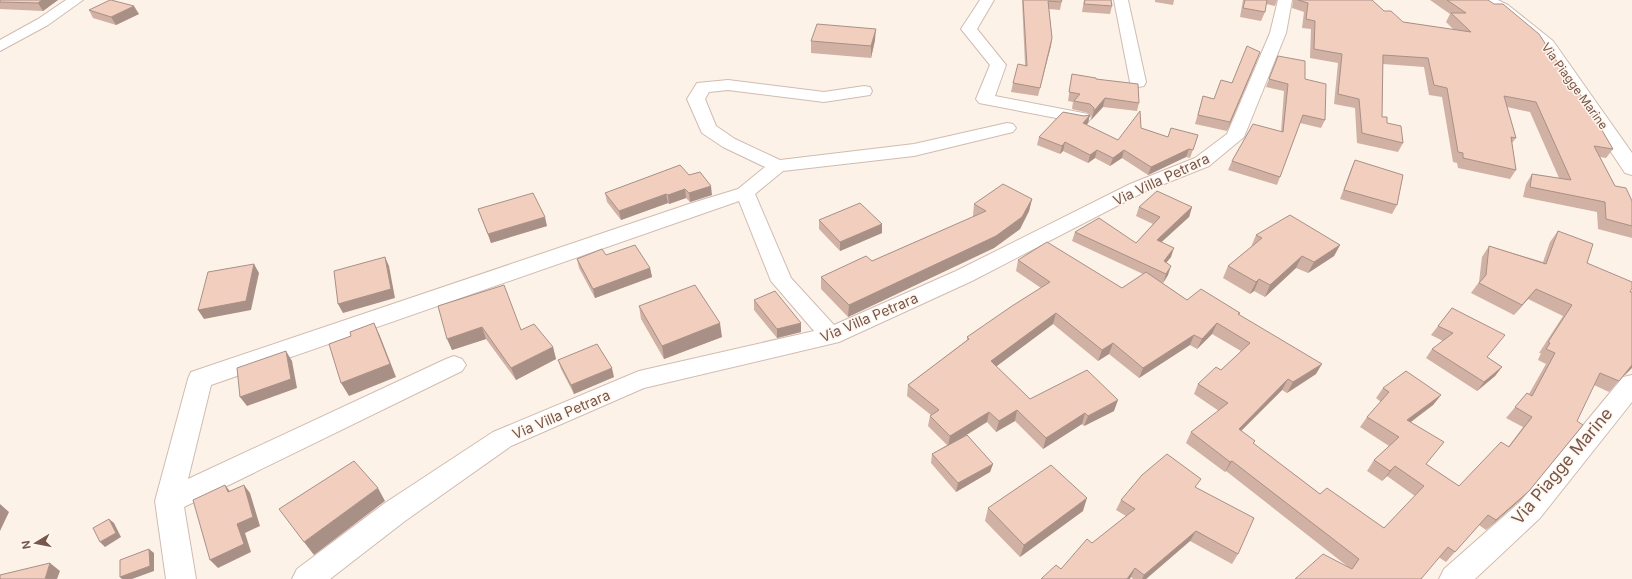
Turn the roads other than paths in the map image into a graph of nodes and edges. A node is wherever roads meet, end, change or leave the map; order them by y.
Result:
1 (76, 0) edge
2 (987, 0) edge
3 (1121, 0) edge
4 (1285, 0) edge
5 (1487, 0) edge
6 (0, 46) edge
7 (1138, 82) edge
8 (864, 92) dead end
9 (1082, 118) edge
10 (1007, 128) dead end
11 (778, 166) junction
12 (1632, 169) edge
13 (745, 193) junction
14 (831, 336) junction
15 (454, 365) dead end
16 (1632, 384) edge
17 (169, 501) junction
18 (181, 579) edge
19 (307, 579) edge
20 (1454, 579) edge

1 - 6 street
2 - 9 street
3 - 7 street
4 - 14 street, Via Villa Petrara
5 - 12 street, Via Piagge Marine
8 - 11 street
10 - 11 street
11 - 13 street
13 - 14 street
13 - 17 street
14 - 19 street, Via Villa Petrara
15 - 17 street
16 - 20 street, Via Piagge Marine
17 - 18 street

